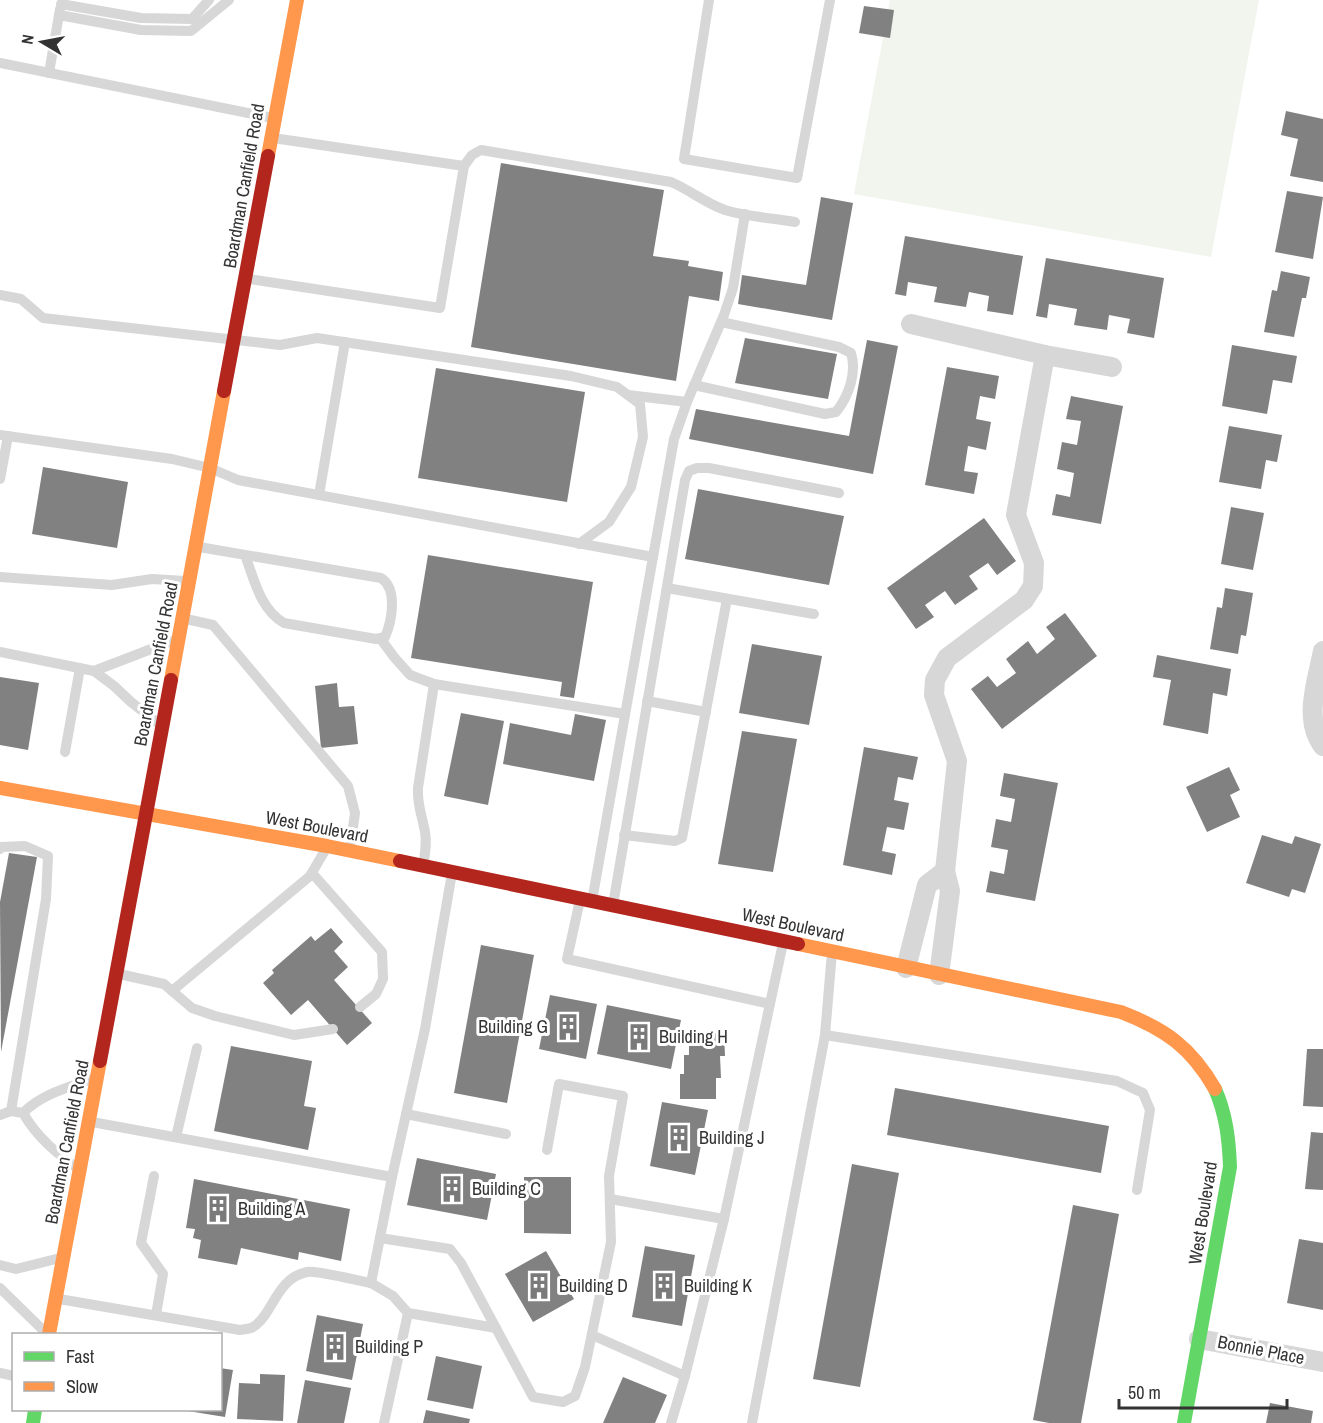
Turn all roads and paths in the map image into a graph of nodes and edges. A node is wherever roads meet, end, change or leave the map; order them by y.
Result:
1 (209, 0) edge
2 (229, 0) edge
3 (297, 0) edge
4 (709, 0) edge
5 (830, 0) edge
6 (61, 6) edge
7 (0, 63) edge
8 (49, 73) junction
9 (275, 118) junction
10 (271, 137) junction
11 (464, 166) junction
12 (745, 214) junction
13 (795, 222) dead end
14 (245, 279) junction
15 (0, 295) edge
16 (721, 322) junction
17 (911, 324) dead end
18 (234, 340) junction
19 (345, 342) junction
20 (1045, 355) junction
21 (1112, 367) dead end
22 (694, 385) junction
23 (628, 395) junction
24 (687, 402) junction
25 (4, 435) edge
26 (210, 468) junction
27 (0, 480) edge
28 (839, 493) dead end
29 (319, 495) junction
30 (579, 544) junction
31 (196, 546) junction
32 (245, 555) junction
33 (653, 557) junction
34 (0, 577) edge
35 (190, 581) junction
36 (667, 588) junction
37 (727, 599) junction
38 (814, 614) dead end
39 (182, 618) junction
40 (178, 638) junction
41 (380, 638) junction
42 (1323, 651) edge
43 (0, 652) edge
44 (80, 668) junction
45 (93, 671) junction
46 (434, 684) junction
47 (646, 701) junction
48 (706, 712) junction
49 (625, 714) junction
50 (162, 727) junction
51 (1323, 746) edge
52 (65, 752) dead end
53 (0, 788) edge
54 (146, 814) junction
55 (624, 835) junction
56 (327, 846) junction
57 (0, 849) edge
58 (350, 851) junction
59 (423, 867) junction
60 (945, 871) junction
61 (452, 872) junction
62 (312, 873) junction
63 (586, 900) junction
64 (612, 906) junction
65 (783, 942) junction
66 (832, 952) junction
67 (906, 968) junction
68 (116, 974) junction
69 (939, 975) junction
70 (172, 991) junction
71 (770, 1004) junction
72 (360, 1007) dead end
73 (333, 1029) dead end
74 (825, 1035) junction
75 (197, 1048) dead end
76 (97, 1077) junction
77 (11, 1110) junction
78 (23, 1113) junction
79 (406, 1114) junction
80 (0, 1115) edge
81 (89, 1121) junction
82 (506, 1134) dead end
83 (176, 1137) junction
84 (547, 1150) dead end
85 (80, 1170) junction
86 (154, 1176) dead end
87 (392, 1177) junction
88 (1137, 1190) dead end
89 (610, 1199) junction
90 (724, 1219) junction
91 (380, 1238) junction
92 (63, 1258) junction
93 (0, 1265) edge
94 (371, 1283) junction
95 (0, 1288) edge
96 (56, 1298) junction
97 (408, 1313) junction
98 (156, 1315) junction
99 (496, 1328) junction
100 (47, 1333) edge
101 (49, 1333) edge
102 (592, 1335) junction
103 (1199, 1339) junction
104 (1323, 1362) edge
105 (686, 1376) junction
106 (384, 1423) edge
107 (671, 1423) edge
108 (752, 1423) edge
109 (1184, 1423) edge

1 - 6 lane
2 - 6 lane
3 - 9 street, Boardman Canfield Road
4 - 5 lane
6 - 8 lane
7 - 8 lane
8 - 9 lane
9 - 10 street, Boardman Canfield Road
10 - 11 lane
10 - 14 street, Boardman Canfield Road
11 - 12 lane
11 - 14 lane
12 - 13 lane
12 - 16 lane
14 - 18 street, Boardman Canfield Road
15 - 18 lane
16 - 22 lane
16 - 22 lane
17 - 20 street
18 - 19 lane
18 - 26 street, Boardman Canfield Road
19 - 23 lane
19 - 29 lane
20 - 21 street
20 - 60 street
22 - 24 lane
23 - 24 lane
23 - 30 lane
24 - 33 lane
25 - 26 lane
25 - 27 lane
26 - 29 lane
26 - 31 street, Boardman Canfield Road
28 - 36 lane
29 - 30 lane
30 - 33 lane
31 - 32 lane
31 - 35 street, Boardman Canfield Road
32 - 41 lane
32 - 41 lane
33 - 49 lane
34 - 35 lane
35 - 39 street, Boardman Canfield Road
36 - 37 lane
36 - 47 lane
37 - 38 lane
37 - 48 lane
39 - 40 street, Boardman Canfield Road
39 - 58 lane
40 - 45 lane
40 - 50 street, Boardman Canfield Road
41 - 46 lane
42 - 51 street
43 - 44 lane
44 - 45 lane
44 - 52 lane
45 - 50 lane
46 - 49 lane
46 - 59 lane
47 - 48 lane
47 - 55 lane
48 - 55 lane
49 - 63 lane
50 - 54 street, Boardman Canfield Road
53 - 54 street, West Boulevard
54 - 56 street, West Boulevard
54 - 68 street, Boardman Canfield Road
55 - 64 lane
56 - 58 street, West Boulevard
56 - 62 lane
57 - 77 lane
58 - 59 street, West Boulevard
59 - 61 street, West Boulevard
60 - 67 street
60 - 69 street
61 - 63 street, West Boulevard
61 - 79 lane
62 - 70 lane
62 - 72 lane
63 - 64 street, West Boulevard
63 - 71 lane
64 - 65 street, West Boulevard
65 - 66 street, West Boulevard
65 - 71 lane
66 - 67 street, West Boulevard
66 - 74 lane
67 - 69 street, West Boulevard
68 - 70 lane
68 - 76 street, Boardman Canfield Road
69 - 103 street, West Boulevard
70 - 73 lane
71 - 90 lane
74 - 88 lane
74 - 108 lane
75 - 83 lane
76 - 78 lane
76 - 81 street, Boardman Canfield Road
77 - 78 lane
77 - 80 lane
78 - 85 lane
79 - 82 lane
79 - 87 lane
81 - 83 lane
81 - 85 street, Boardman Canfield Road
83 - 87 lane
84 - 89 lane
85 - 92 street, Boardman Canfield Road
86 - 98 lane
87 - 91 lane
89 - 90 lane
89 - 102 lane
90 - 105 lane
91 - 94 lane
91 - 99 lane
92 - 93 lane
92 - 96 street, Boardman Canfield Road
94 - 97 lane
94 - 98 lane
95 - 100 lane
96 - 98 lane
96 - 101 street, Boardman Canfield Road
97 - 99 lane
97 - 106 lane
99 - 102 lane
102 - 105 lane
103 - 104 street, Bonnie Place
103 - 109 street, West Boulevard
105 - 107 lane

